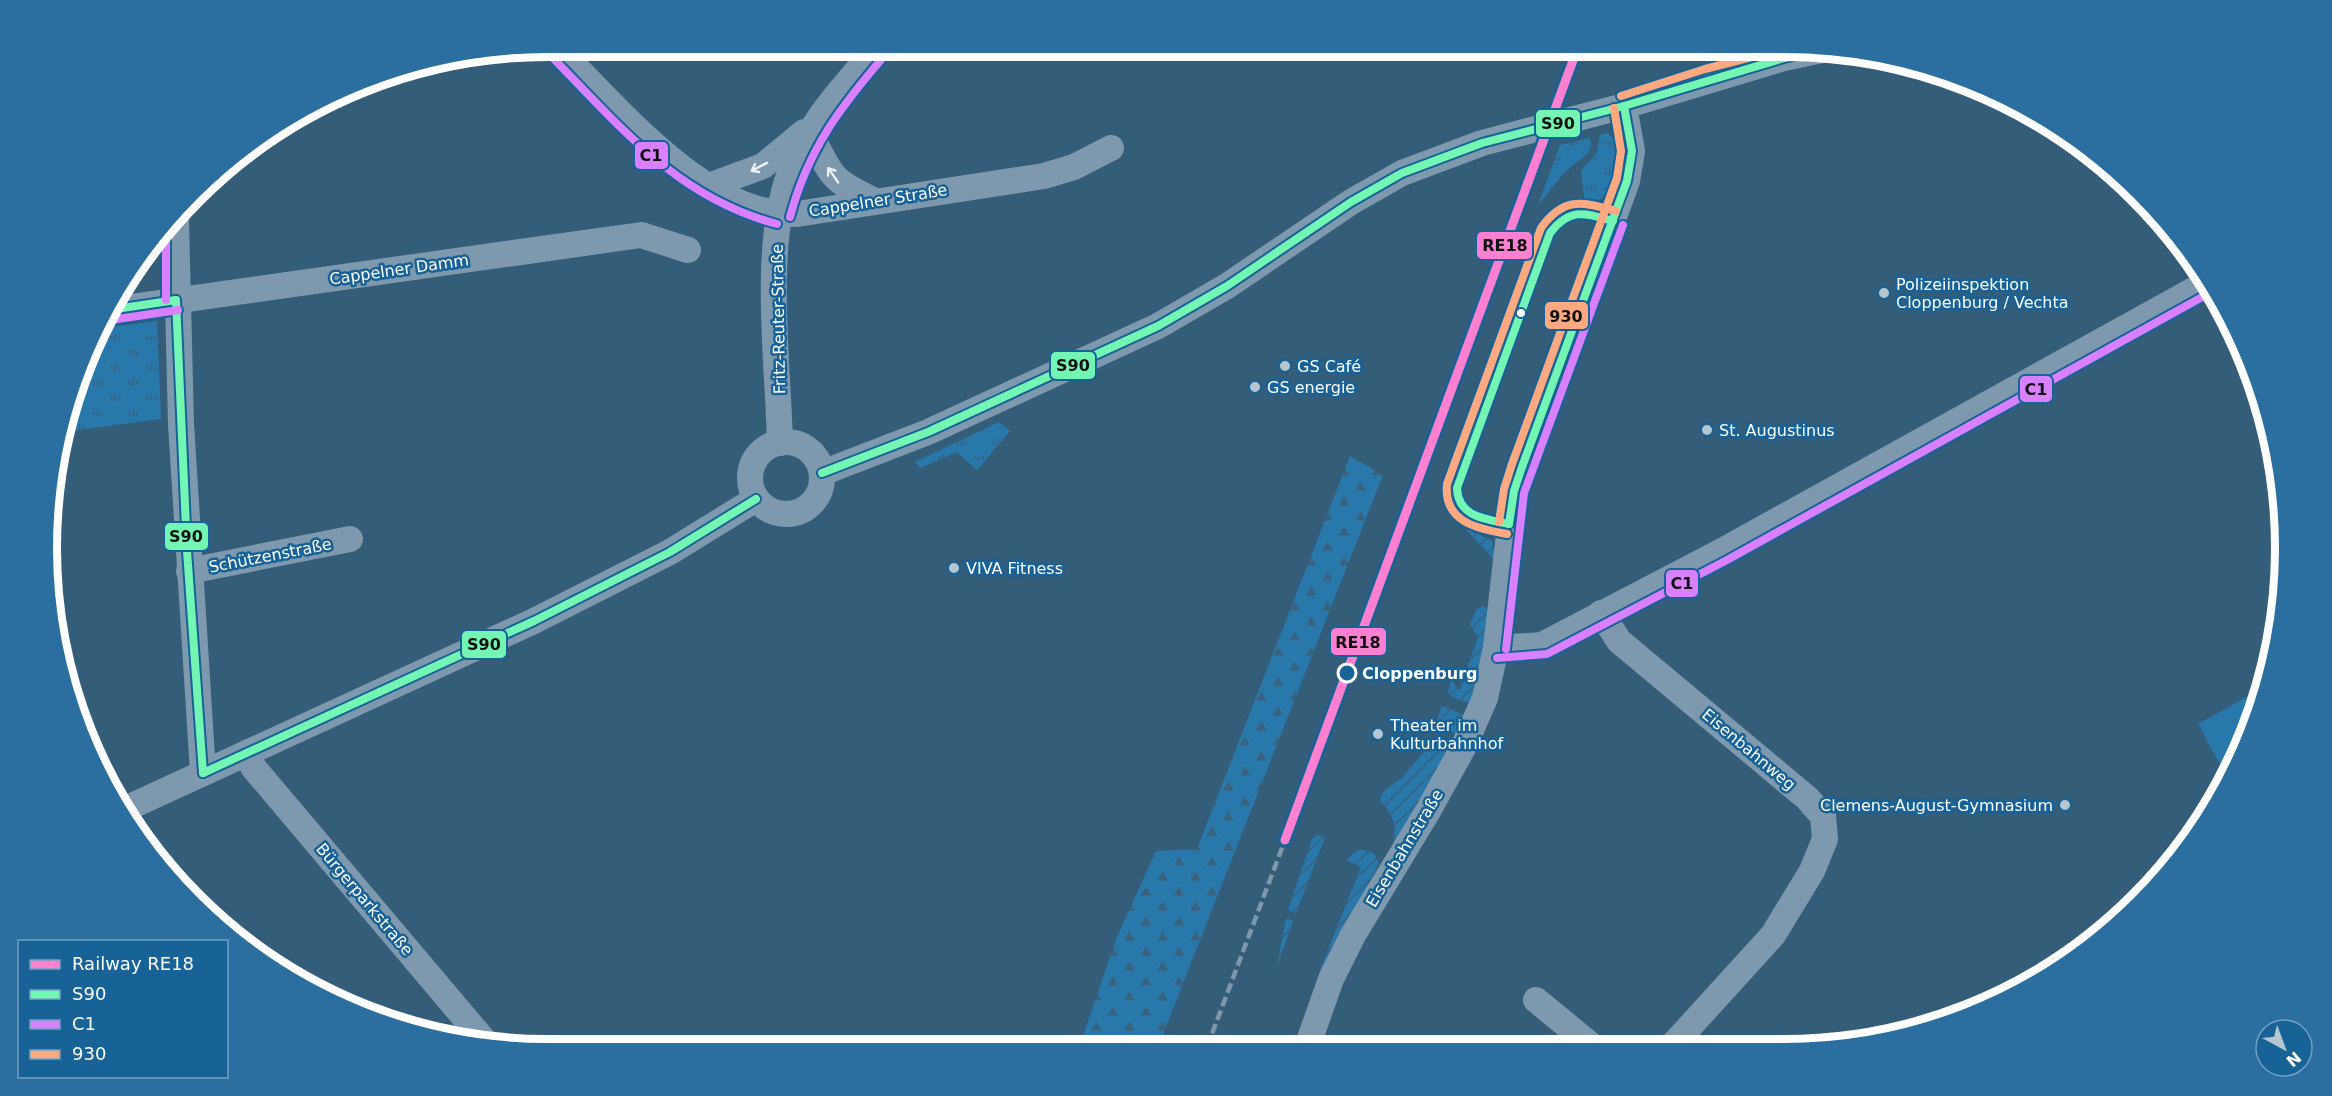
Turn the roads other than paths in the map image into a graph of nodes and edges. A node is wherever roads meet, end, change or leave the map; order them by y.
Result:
1 (567, 57) edge
2 (869, 57) edge
3 (1794, 57) edge
4 (1624, 106) junction
5 (815, 125) junction
6 (1111, 148) dead end
7 (710, 186) junction
8 (873, 200) junction
9 (780, 214) junction
10 (171, 233) edge
11 (688, 250) dead end
12 (2199, 287) edge
13 (176, 300) junction
14 (120, 308) edge
15 (780, 442) junction
16 (822, 473) junction
17 (756, 499) junction
18 (350, 539) dead end
19 (189, 571) junction
20 (1601, 613) junction
21 (1496, 648) junction
22 (248, 752) junction
23 (203, 773) junction
24 (131, 806) edge
25 (1536, 1000) dead end
26 (479, 1034) edge
27 (1310, 1039) edge
28 (1583, 1039) edge
29 (1678, 1039) edge

1 - 7 street, Cappelner Straße
2 - 5 street, Fritz-Reuter-Straße
3 - 4 street
4 - 16 street
4 - 21 street, Eisenbahnstraße
5 -> 7 street
8 -> 5 street
5 - 9 street, Fritz-Reuter-Straße
6 - 8 street, Cappelner Straße
7 - 9 street, Cappelner Straße
8 - 9 street, Cappelner Straße
9 - 15 street, Fritz-Reuter-Straße
10 - 13 street, Schützenstraße
11 - 13 street, Cappelner Damm
12 - 20 street
13 - 14 street, Cappelner Damm
13 - 19 street, Schützenstraße
15 - 16 street
15 - 17 street
16 - 17 street
17 - 22 street
18 - 19 street, Schützenstraße
19 - 23 street, Schützenstraße
20 - 21 street
20 - 29 street, Eisenbahnweg
21 - 27 street, Eisenbahnstraße
22 - 23 street
22 - 26 street, Bürgerparkstraße
23 - 24 street
25 - 28 street

